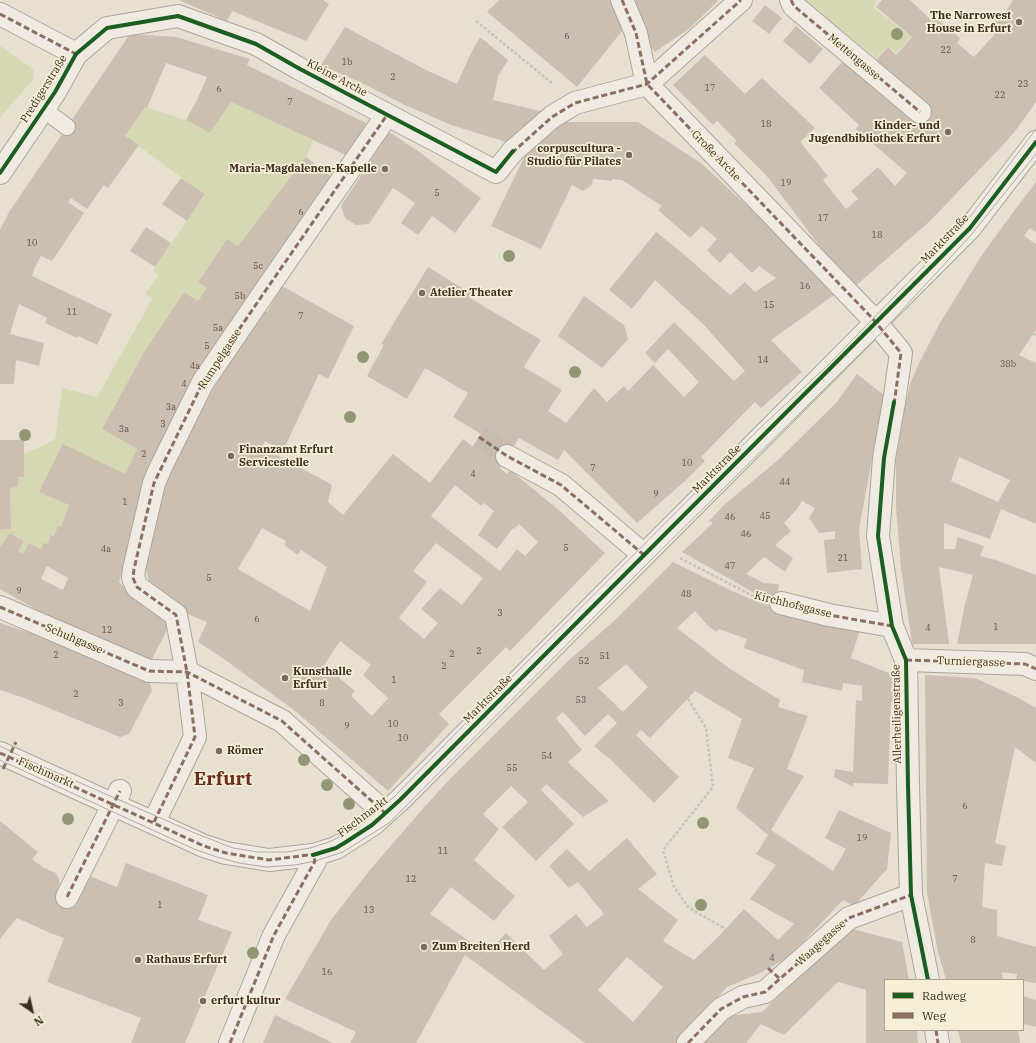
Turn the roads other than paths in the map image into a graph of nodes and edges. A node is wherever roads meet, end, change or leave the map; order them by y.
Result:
1 (622, 0) edge
2 (741, 0) edge
3 (791, 0) edge
4 (0, 14) edge
5 (138, 23) joint
6 (76, 54) junction
7 (647, 84) junction
8 (43, 109) junction
9 (920, 112) dead end
10 (387, 115) junction
11 (67, 127) dead end
12 (1036, 142) edge
13 (0, 173) edge
14 (876, 322) junction
15 (507, 456) tunnel mouth
16 (641, 552) junction
17 (781, 603) road end
18 (0, 608) edge
19 (892, 626) junction
20 (906, 660) junction
21 (1036, 669) edge
22 (187, 672) junction
23 (7, 755) edge
24 (116, 797) junction
25 (393, 807) junction
26 (154, 822) junction
27 (313, 855) junction
28 (911, 895) junction
29 (67, 897) dead end
30 (928, 979) edge
31 (936, 1031) edge
32 (230, 1043) edge
33 (688, 1043) edge
34 (938, 1043) edge

1 - 7 street
2 - 7 street
3 - 9 street, Mettengasse
4 - 6 street, Predigerstraße
5 - 6 street, Predigerstraße
5 - 10 street, Kleine Arche
6 - 8 street, Predigerstraße
7 - 10 street, Kleine Arche
7 - 14 street, Große Arche
8 - 11 lane
8 - 13 street, Predigerstraße
10 - 22 street, Rumpelgasse
12 - 14 street, Marktstraße
14 - 16 street, Marktstraße
14 - 19 street, Allerheiligenstraße
15 - 16 street
16 - 25 street, Marktstraße
17 - 19 street, Kirchhofsgasse
18 - 22 street, Schuhgasse
19 - 20 street, Allerheiligenstraße
20 - 21 street, Turniergasse
20 - 28 street, Allerheiligenstraße
22 - 25 street
22 - 26 street
23 - 24 street, Fischmarkt
24 - 26 street, Fischmarkt
24 - 29 street
25 - 27 street, Fischmarkt
26 - 27 street, Fischmarkt
27 - 32 street
28 - 30 street, Allerheiligenstraße
28 - 33 street, Waagegasse
31 - 34 street

